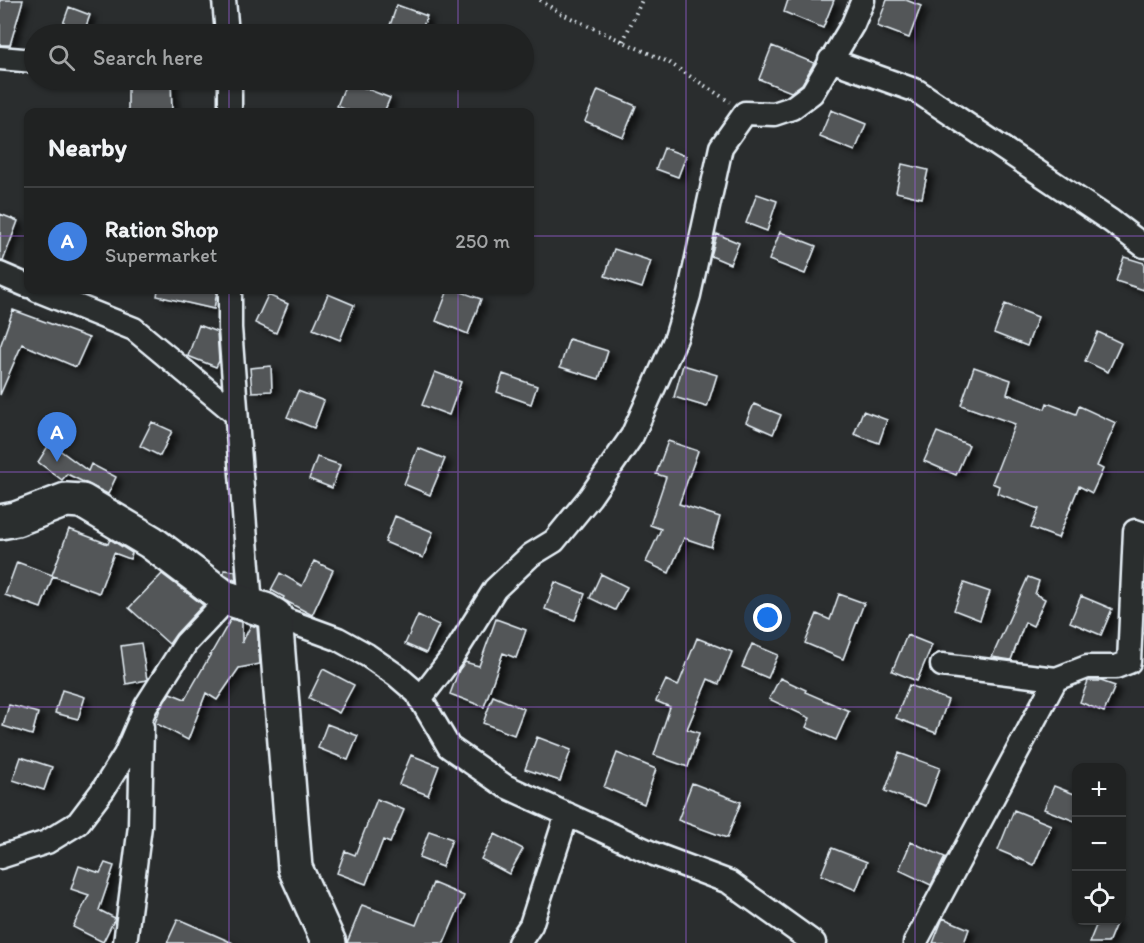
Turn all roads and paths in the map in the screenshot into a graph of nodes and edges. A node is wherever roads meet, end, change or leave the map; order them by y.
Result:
1 (224, 0) edge
2 (540, 0) edge
3 (642, 0) edge
4 (863, 0) edge
5 (226, 24) edge
6 (623, 42) junction
7 (0, 58) edge
8 (24, 60) edge
9 (830, 60) junction
10 (230, 90) edge
11 (230, 108) edge
12 (745, 113) junction
13 (1144, 246) edge
14 (0, 274) edge
15 (24, 284) edge
16 (47, 294) edge
17 (230, 294) edge
18 (236, 414) junction
19 (0, 522) edge
20 (1144, 534) edge
21 (252, 607) junction
22 (942, 665) dead end
23 (1056, 679) junction
24 (420, 699) junction
25 (142, 714) junction
26 (567, 814) junction
27 (0, 857) edge
28 (125, 943) edge
29 (328, 943) edge
30 (519, 943) edge
31 (814, 943) edge
32 (915, 943) edge

1 - 5 street
2 - 6 path
3 - 6 path
4 - 9 street
6 - 12 path
7 - 8 street
9 - 12 street
9 - 13 street
10 - 11 street
12 - 24 street
14 - 15 street
16 - 18 street
17 - 18 street
18 - 21 street
19 - 21 main road
20 - 23 street
21 - 24 street
21 - 25 street
21 - 29 main road
22 - 23 street
23 - 32 street
24 - 26 street
25 - 27 street
25 - 28 street
26 - 30 street
26 - 31 street

